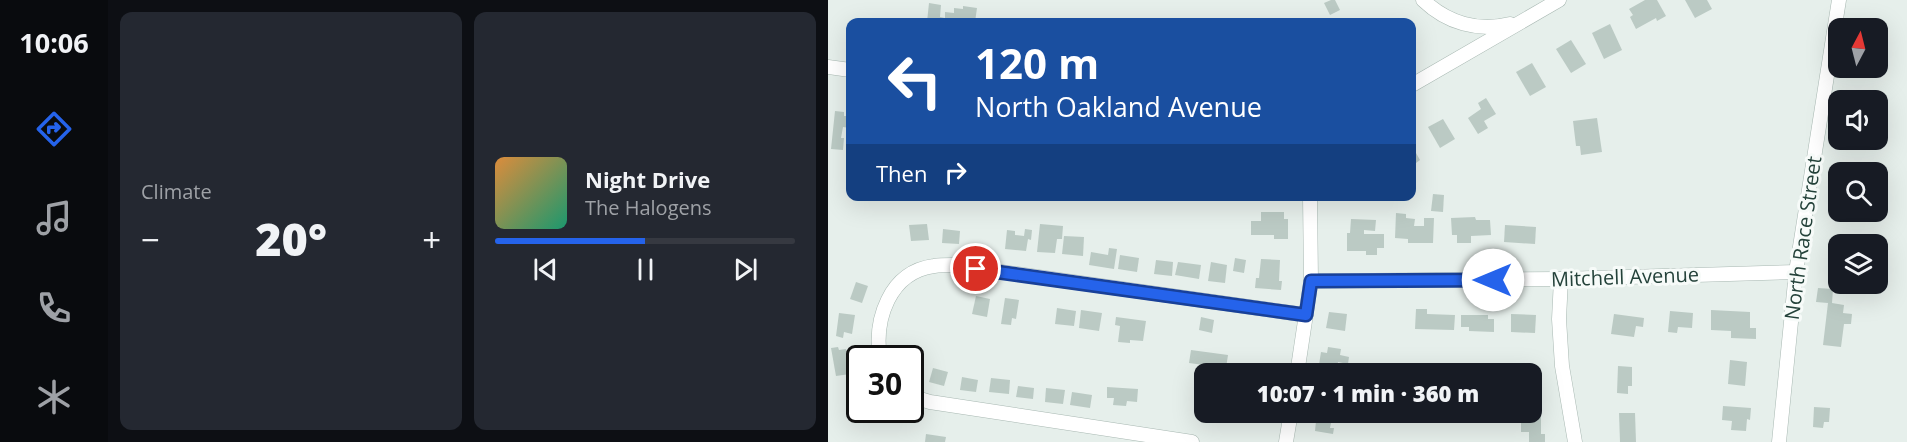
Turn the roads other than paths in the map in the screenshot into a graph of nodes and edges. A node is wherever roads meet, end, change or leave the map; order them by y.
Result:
1 (1423, 0) edge
2 (1559, 0) edge
3 (1839, 0) edge
4 (1527, 19) junction
5 (828, 67) edge
6 (846, 69) edge
7 (1416, 83) edge
8 (1310, 201) edge
9 (1796, 272) junction
10 (1562, 279) junction
11 (1311, 281) junction
12 (1306, 315) junction
13 (879, 345) edge
14 (1299, 363) edge
15 (924, 400) edge
16 (1289, 423) edge
17 (1192, 442) edge
18 (1286, 442) edge
19 (1575, 442) edge
20 (1779, 442) edge

1 - 4 street
2 - 4 street
3 - 9 street, North Race Street
4 - 7 street
5 - 6 street
8 - 11 street
9 - 10 street, Mitchell Avenue
9 - 20 street, North Race Street
10 - 11 street, Mitchell Avenue
10 - 19 street
11 - 12 street
12 - 13 street
12 - 14 street
15 - 17 street
16 - 18 street

